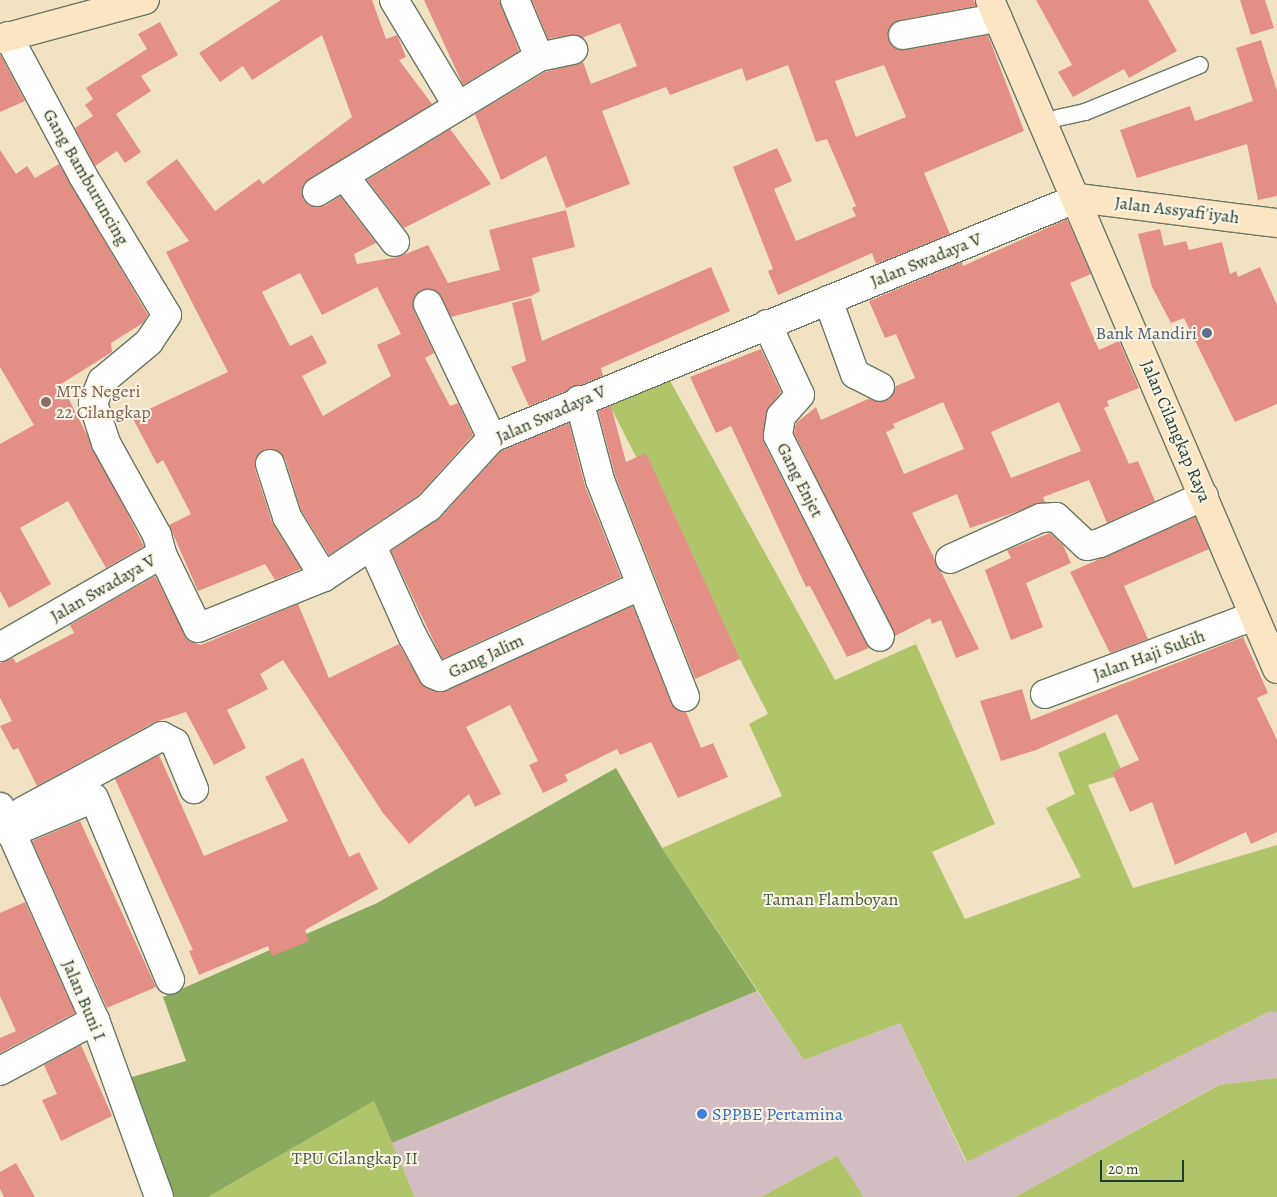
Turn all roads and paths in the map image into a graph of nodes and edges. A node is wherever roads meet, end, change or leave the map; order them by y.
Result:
1 (146, 0) edge
2 (394, 0) edge
3 (515, 0) edge
4 (993, 9) edge
5 (903, 35) dead end
6 (4, 38) edge
7 (573, 50) dead end
8 (539, 57) junction
9 (1200, 65) dead end
10 (458, 105) junction
11 (1044, 121) junction
12 (344, 177) junction
13 (318, 192) dead end
14 (1078, 198) junction
15 (1277, 222) edge
16 (395, 242) dead end
17 (828, 300) junction
18 (428, 304) dead end
19 (767, 324) junction
20 (880, 387) dead end
21 (579, 400) junction
22 (492, 438) junction
23 (270, 464) dead end
24 (1204, 496) junction
25 (372, 546) junction
26 (162, 554) junction
27 (950, 558) dead end
28 (324, 577) junction
29 (640, 586) junction
30 (1254, 616) junction
31 (880, 637) dead end
32 (0, 647) edge
33 (1277, 669) edge
34 (1045, 694) dead end
35 (685, 697) dead end
36 (194, 789) dead end
37 (5, 820) edge
38 (170, 980) dead end
39 (95, 1020) junction
40 (0, 1070) edge
41 (159, 1197) edge

1 - 6 street
2 - 10 street
3 - 8 street
4 - 5 street
4 - 11 street, Jalan Cilangkap Raya
6 - 26 street, Gang Bamburuncing
7 - 8 street
8 - 10 street
9 - 11 lane
10 - 12 street
11 - 14 street, Jalan Cilangkap Raya
12 - 13 street
12 - 16 street
14 - 15 street, Jalan Assyafi'iyah
14 - 17 street, Jalan Swadaya V
14 - 24 street, Jalan Cilangkap Raya
17 - 19 street, Jalan Swadaya V
17 - 20 street
18 - 22 street
19 - 21 street, Jalan Swadaya V
19 - 31 street, Gang Enjet
21 - 22 street, Jalan Swadaya V
21 - 29 street
22 - 25 street, Jalan Swadaya V
23 - 28 street
24 - 27 street
24 - 30 street, Jalan Cilangkap Raya
25 - 28 street, Jalan Swadaya V
25 - 29 street, Gang Jalim
26 - 28 street, Jalan Swadaya V
26 - 32 street, Jalan Swadaya V
29 - 35 street
30 - 33 street, Jalan Cilangkap Raya
30 - 34 street, Jalan Haji Sukih
36 - 37 street
37 - 38 street
37 - 39 street, Jalan Buni I
39 - 40 street
39 - 41 street, Jalan Buni I

